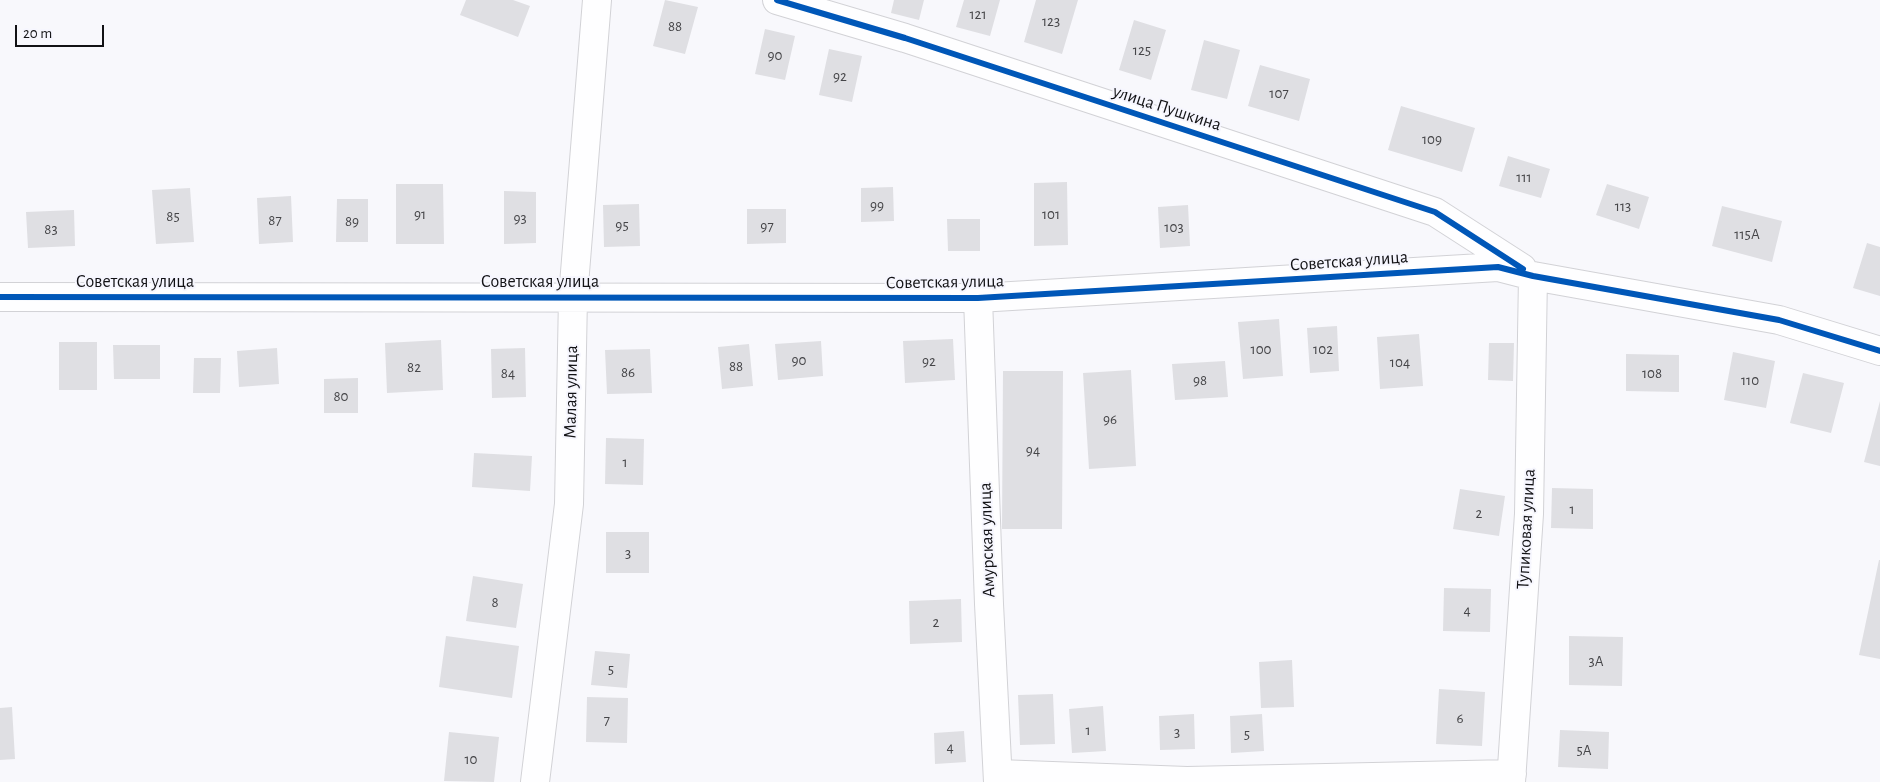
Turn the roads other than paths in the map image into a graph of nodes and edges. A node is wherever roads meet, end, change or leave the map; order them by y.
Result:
1 (597, 0) edge
2 (777, 0) edge
3 (1534, 276) junction
4 (0, 297) edge
5 (573, 297) junction
6 (978, 298) junction
7 (1880, 351) edge
8 (998, 778) edge
9 (1511, 778) edge
10 (535, 782) edge

1 - 5 street, Малая улица
2 - 3 street, улица Пушкина
3 - 6 street, Советская улица
3 - 7 street, Советская улица
3 - 9 street, Тупиковая улица
4 - 5 street, Советская улица
5 - 6 street, Советская улица
5 - 10 street, Малая улица
6 - 8 street, Амурская улица
8 - 9 street

